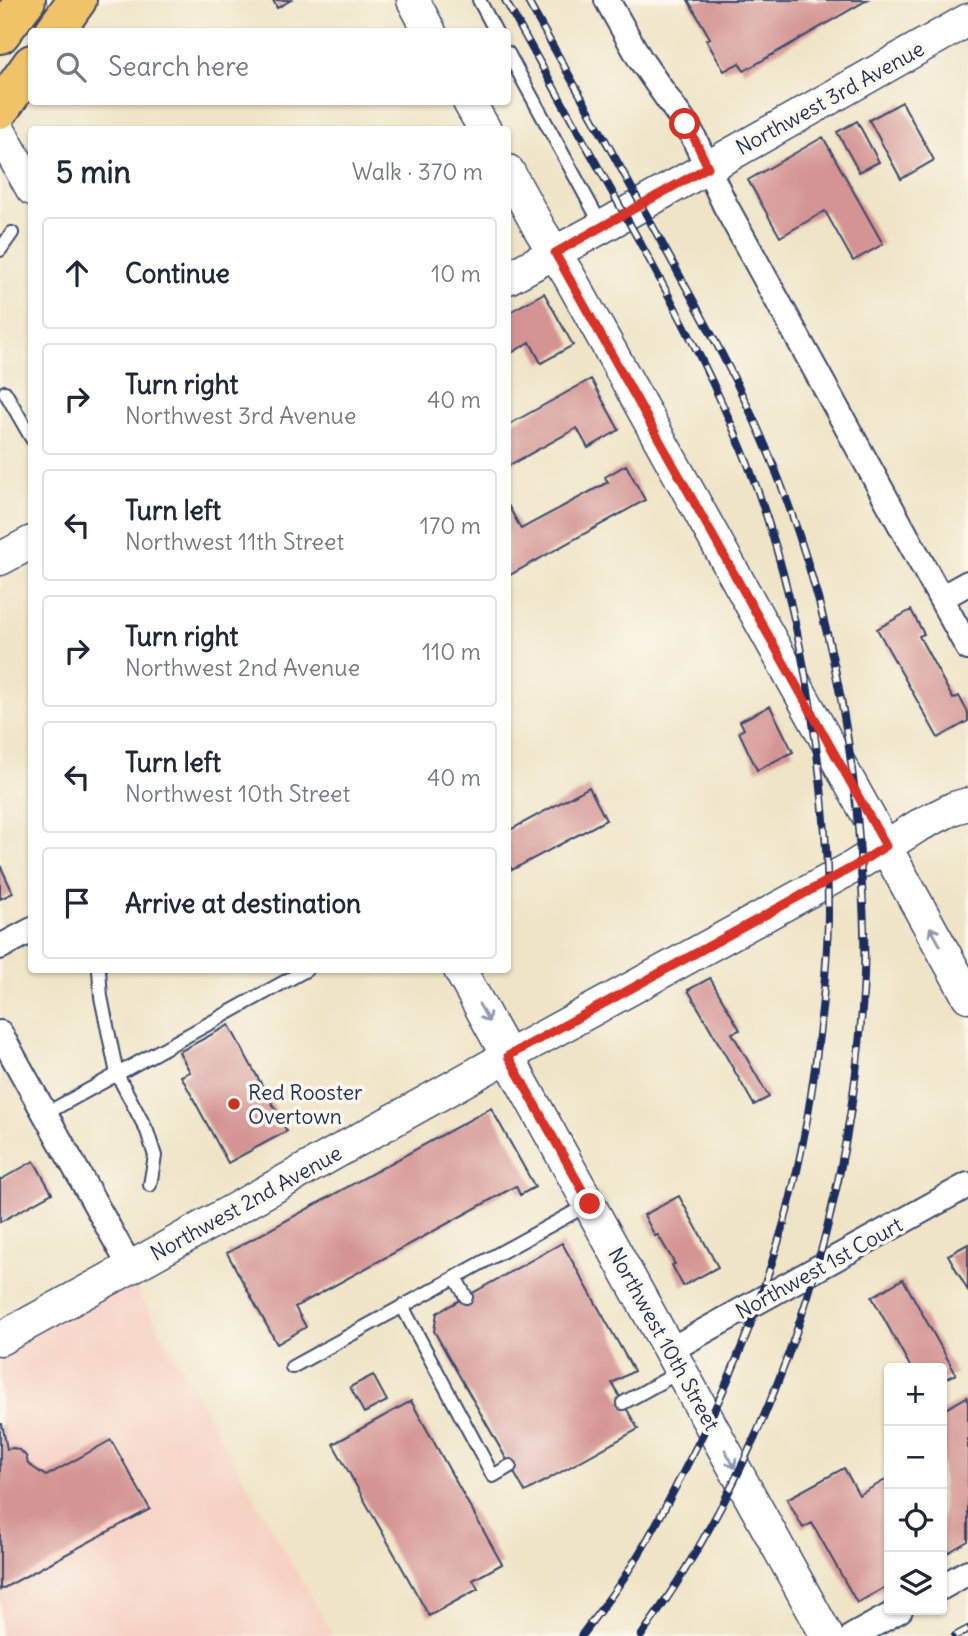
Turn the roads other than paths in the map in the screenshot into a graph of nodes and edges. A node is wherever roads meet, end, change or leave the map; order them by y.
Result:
1 (26, 0) edge
2 (76, 0) edge
3 (413, 0) edge
4 (479, 0) edge
5 (607, 0) edge
6 (968, 20) edge
7 (57, 28) edge
8 (428, 28) edge
9 (494, 28) edge
10 (0, 34) edge
11 (511, 59) edge
12 (28, 70) edge
13 (471, 105) edge
14 (0, 109) edge
15 (483, 126) edge
16 (0, 132) edge
17 (708, 167) junction
18 (511, 176) edge
19 (28, 182) edge
20 (602, 227) junction
21 (12, 233) dead end
22 (0, 250) edge
23 (555, 253) junction
24 (511, 276) edge
25 (5, 392) dead end
26 (28, 432) edge
27 (28, 544) edge
28 (0, 559) edge
29 (968, 583) edge
30 (941, 598) junction
31 (968, 648) edge
32 (968, 804) edge
33 (886, 846) junction
34 (28, 932) edge
35 (0, 947) edge
36 (99, 973) edge
37 (301, 973) edge
38 (462, 973) edge
39 (968, 996) edge
40 (0, 1033) edge
41 (508, 1056) junction
42 (117, 1074) junction
43 (45, 1114) junction
44 (150, 1185) dead end
45 (968, 1185) edge
46 (590, 1204) junction
47 (131, 1268) junction
48 (455, 1277) junction
49 (466, 1297) dead end
50 (402, 1306) junction
51 (0, 1339) edge
52 (676, 1360) junction
53 (292, 1367) dead end
54 (623, 1403) dead end
55 (510, 1466) dead end
56 (968, 1572) edge
57 (947, 1584) edge
58 (891, 1615) edge
59 (827, 1636) edge
60 (853, 1636) edge

1 - 10 highway
2 - 7 highway
3 - 8 street
4 - 9 lane
5 - 17 street
6 - 17 street, Northwest 3rd Avenue
11 - 20 lane
12 - 14 highway
13 - 15 street
16 - 19 street
17 - 20 street, Northwest 3rd Avenue
17 - 30 street
18 - 23 street
20 - 23 street, Northwest 3rd Avenue
21 - 22 lane
23 - 24 street, Northwest 3rd Avenue
23 - 33 street
25 - 26 lane
27 - 28 street
29 - 30 street
30 - 31 street
32 - 33 street, Northwest 2nd Avenue
39 -> 33 street
33 - 41 street, Northwest 2nd Avenue
34 - 35 street
36 - 42 lane
37 - 42 lane
38 -> 41 street, Northwest 10th Street
40 - 43 street
41 - 46 street, Northwest 10th Street
41 - 47 street, Northwest 2nd Avenue
42 - 43 lane
42 - 44 lane
43 - 47 street
45 - 52 street, Northwest 1st Court
46 - 48 lane
46 - 52 street, Northwest 10th Street
47 - 51 street, Northwest 2nd Avenue
48 - 49 lane
48 - 50 lane
50 - 53 lane
50 - 55 lane
52 - 54 lane
52 -> 59 street, Northwest 10th Street
56 - 57 street
58 - 60 street

